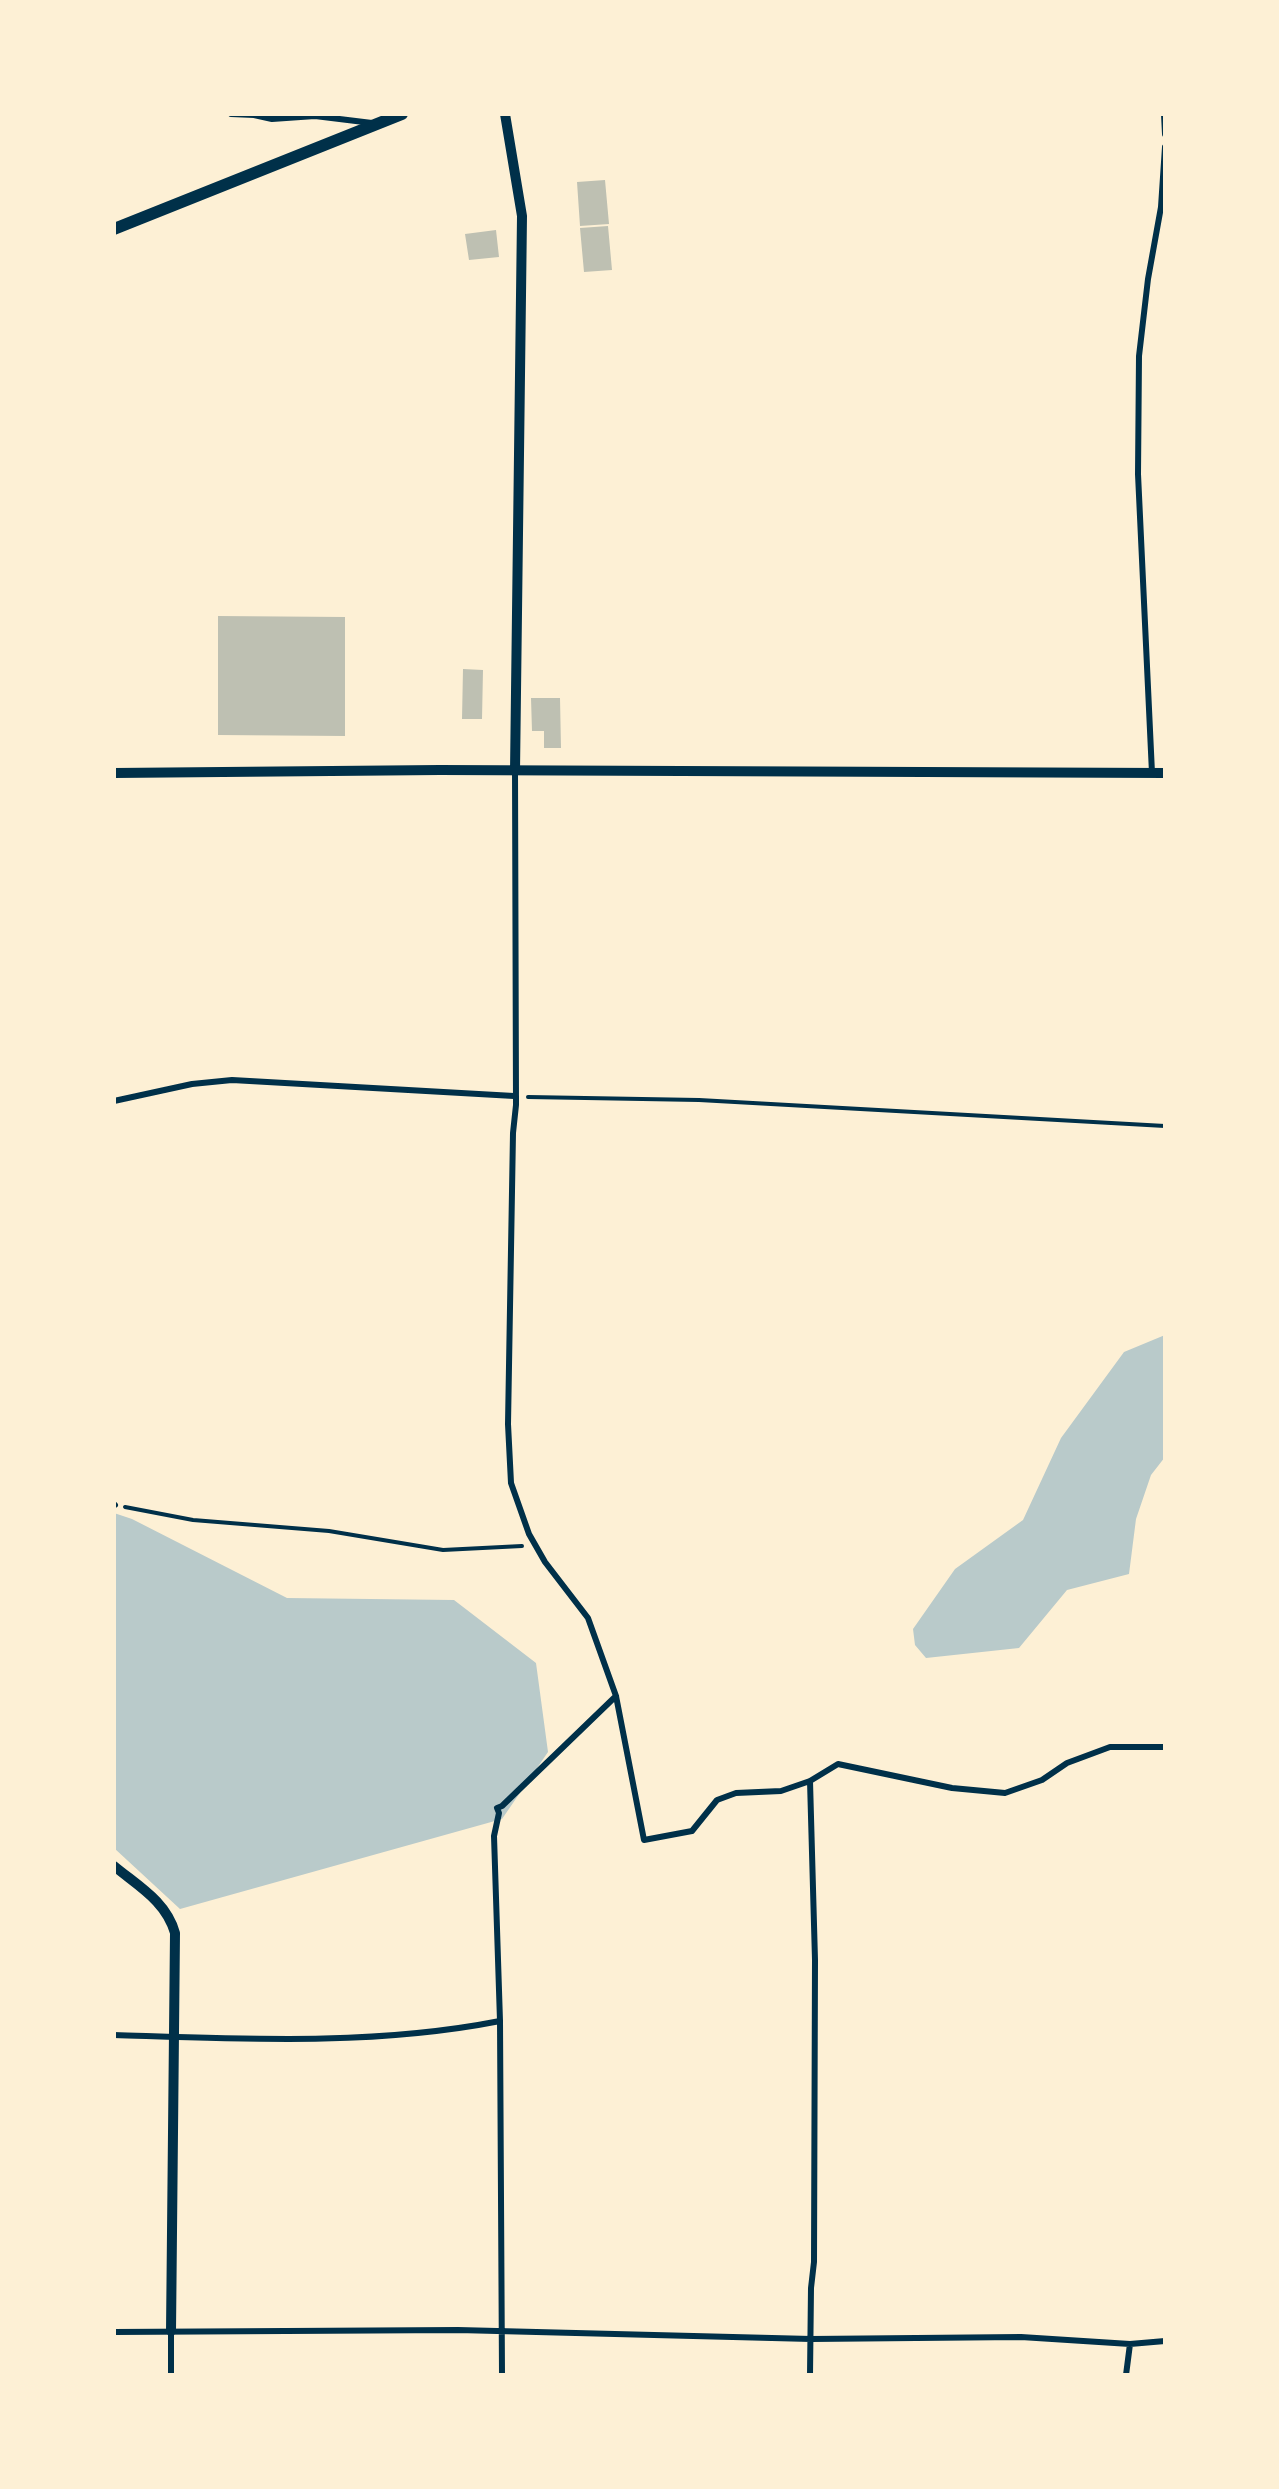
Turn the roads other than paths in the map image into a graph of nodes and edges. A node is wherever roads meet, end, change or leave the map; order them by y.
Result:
1 (231, 114) edge
2 (402, 114) edge
3 (505, 114) edge
4 (1164, 114) edge
5 (378, 123) junction
6 (1165, 134) edge
7 (1165, 147) edge
8 (114, 229) edge
9 (515, 771) junction
10 (114, 773) edge
11 (1152, 773) junction
12 (1165, 773) edge
13 (514, 1096) junction
14 (114, 1101) edge
15 (616, 1696) junction
16 (1165, 1747) edge
17 (810, 1781) junction
18 (114, 1866) edge
19 (500, 2021) junction
20 (114, 2035) edge
21 (175, 2037) junction
22 (171, 2331) junction
23 (502, 2331) junction
24 (114, 2332) edge
25 (812, 2339) junction
26 (1165, 2342) edge
27 (1130, 2344) junction
28 (171, 2375) edge
29 (502, 2375) edge
30 (810, 2375) edge
31 (1126, 2375) edge

1 - 5 street
2 - 5 main road
3 - 9 street
4 - 6 street
5 - 8 main road
7 - 11 street
9 - 10 street
9 - 11 street
9 - 13 street
11 - 12 street
13 - 14 street
13 - 15 street
15 - 17 street
15 - 19 street
16 - 17 street
17 - 25 street
18 - 21 street
19 - 21 street
19 - 23 street
20 - 21 street
21 - 22 street
22 - 23 street
22 - 24 street
22 - 28 street
23 - 25 street
23 - 29 street
25 - 27 street
25 - 30 street
26 - 27 street
27 - 31 street

